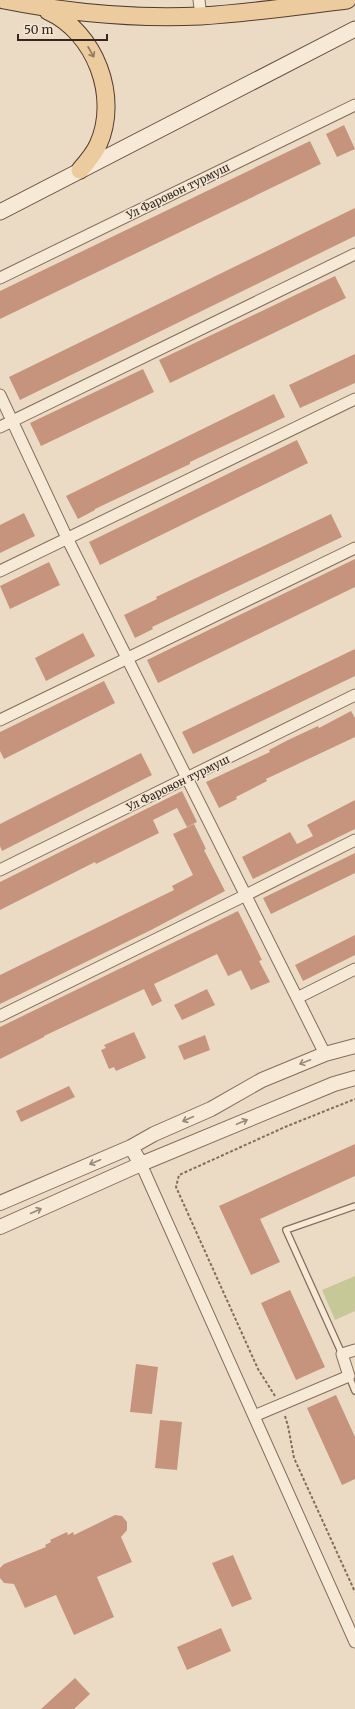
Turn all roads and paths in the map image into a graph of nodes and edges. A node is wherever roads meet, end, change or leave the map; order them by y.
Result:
1 (4, 0) edge
2 (346, 0) edge
3 (29, 5) junction
4 (200, 8) edge
5 (355, 29) edge
6 (355, 105) edge
7 (80, 170) junction
8 (0, 212) edge
9 (355, 254) edge
10 (0, 278) edge
11 (0, 395) edge
12 (355, 399) edge
13 (13, 421) junction
14 (0, 427) edge
15 (67, 538) junction
16 (355, 548) edge
17 (0, 571) edge
18 (128, 657) junction
19 (355, 695) edge
20 (0, 720) edge
21 (188, 779) junction
22 (355, 840) edge
23 (0, 870) edge
24 (246, 895) junction
25 (355, 969) edge
26 (297, 998) junction
27 (0, 1016) edge
28 (355, 1046) edge
29 (325, 1054) junction
30 (355, 1078) edge
31 (355, 1099) edge
32 (131, 1147) junction
33 (141, 1164) junction
34 (0, 1203) edge
35 (355, 1206) edge
36 (0, 1227) edge
37 (355, 1350) edge
38 (342, 1354) junction
39 (349, 1376) junction
40 (355, 1391) edge
41 (281, 1405) junction
42 (254, 1416) junction
43 (355, 1592) edge
44 (355, 1642) edge

1 - 3 main road
2 - 4 main road
3 - 4 main road
3 -> 7 main road
5 - 7 main road
6 - 10 street, Ул Фаровон турмуш
7 - 8 main road
9 - 13 street
11 - 13 street
12 - 15 street
13 - 14 street
13 - 15 street
15 - 17 street
15 - 18 street
16 - 18 street
18 - 20 street
18 - 21 street
19 - 21 street, Ул Фаровон турмуш
21 - 23 street, Ул Фаровон турмуш
21 - 24 street
22 - 24 street
24 - 26 street
24 - 27 street
25 - 26 street
26 - 29 street
28 - 29 street
29 -> 32 street
33 -> 30 street
31 - 41 path
32 - 33 street
32 -> 34 street
36 -> 33 street
33 - 42 street
35 - 38 lane
37 - 38 street
38 - 39 street
39 - 40 lane
39 - 41 street
41 - 42 street
41 - 43 path
42 - 44 street

